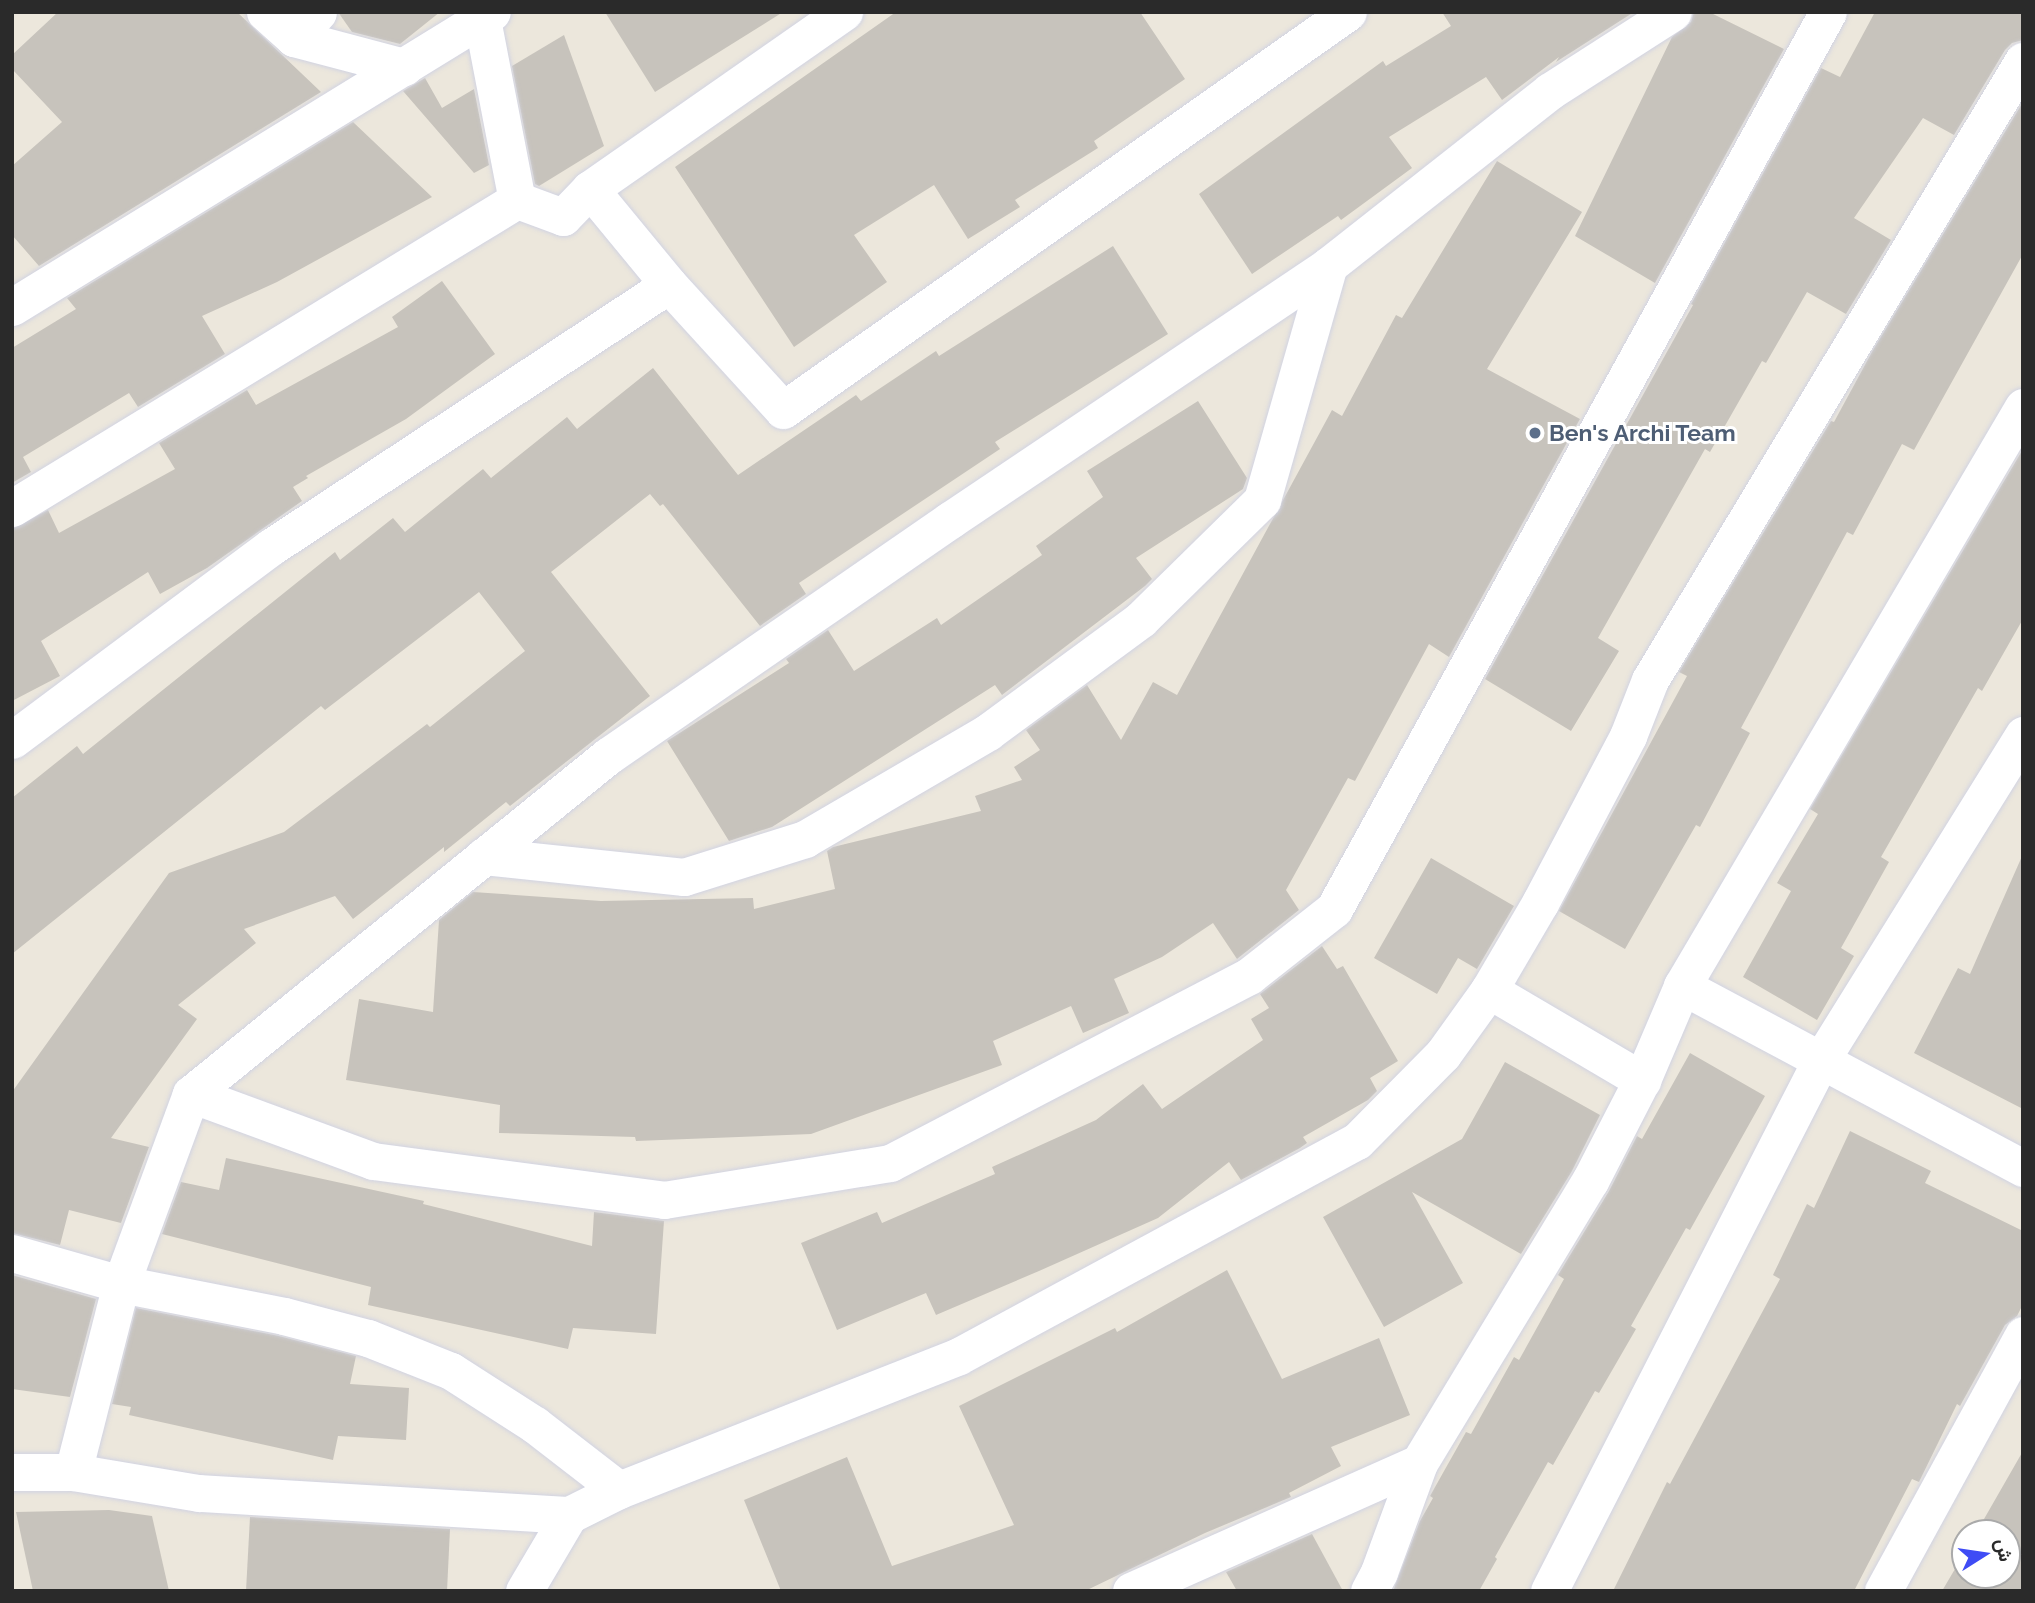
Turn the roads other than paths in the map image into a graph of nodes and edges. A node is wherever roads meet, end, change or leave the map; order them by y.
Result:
1 (265, 12) edge
2 (844, 12) edge
3 (1348, 12) edge
4 (1673, 12) edge
5 (1828, 12) edge
6 (487, 16) edge
7 (306, 25) edge
8 (2023, 61) edge
9 (404, 67) junction
10 (590, 189) junction
11 (517, 200) junction
12 (1329, 265) junction
13 (669, 285) junction
14 (12, 307) edge
15 (2023, 407) edge
16 (12, 508) edge
17 (2023, 735) edge
18 (12, 740) edge
19 (484, 856) junction
20 (1682, 986) junction
21 (1489, 990) junction
22 (1821, 1060) junction
23 (1642, 1080) junction
24 (191, 1094) junction
25 (2023, 1168) edge
26 (12, 1253) edge
27 (121, 1284) junction
28 (2023, 1335) edge
29 (1419, 1463) junction
30 (12, 1472) edge
31 (73, 1472) junction
32 (619, 1490) junction
33 (569, 1516) junction
34 (524, 1591) edge
35 (1131, 1591) edge
36 (1369, 1591) edge
37 (1549, 1591) edge
38 (1883, 1591) edge

1 - 7 street
2 - 10 street
3 - 13 street
4 - 12 street
5 - 24 street
6 - 9 street
6 - 11 street
7 - 9 street
8 - 21 street
9 - 14 street
10 - 11 street
10 - 13 street
11 - 16 street
12 - 19 street
12 - 19 street
13 - 18 street
15 - 20 street
17 - 22 street
19 - 24 street
20 - 22 street
20 - 23 street
21 - 23 street
21 - 32 street
22 - 25 street
22 - 37 street
23 - 29 street
24 - 27 street
26 - 27 street
27 - 31 street
27 - 32 street
28 - 38 street
29 - 35 street
29 - 36 street
30 - 31 street
31 - 33 street
32 - 33 street
33 - 34 street

